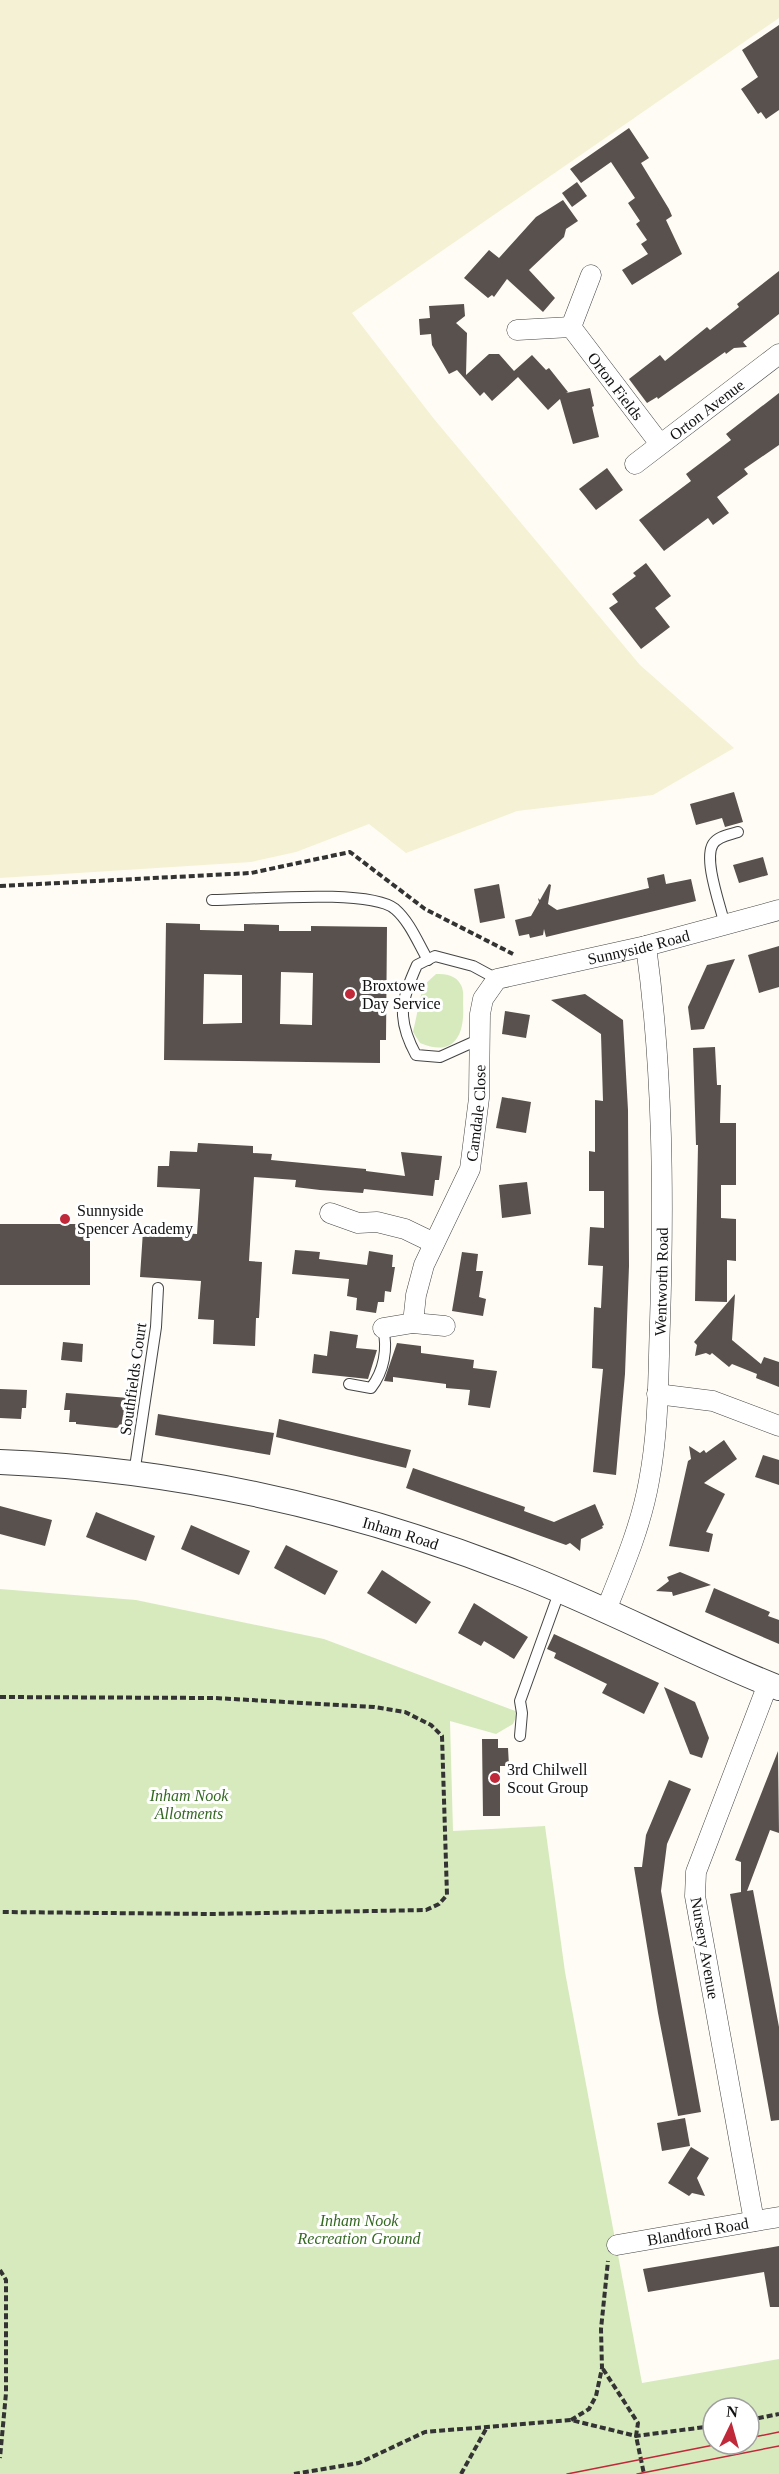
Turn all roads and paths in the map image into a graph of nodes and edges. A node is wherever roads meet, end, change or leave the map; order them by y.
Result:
1 (591, 276) dead end
2 (571, 327) junction
3 (517, 330) dead end
4 (779, 354) edge
5 (660, 444) junction
6 (635, 464) dead end
7 (738, 832) dead end
8 (212, 900) dead end
9 (779, 910) edge
10 (725, 926) junction
11 (646, 946) junction
12 (428, 960) junction
13 (497, 979) junction
14 (480, 1039) junction
15 (330, 1213) dead end
16 (434, 1243) junction
17 (158, 1288) dead end
18 (413, 1323) junction
19 (445, 1326) dead end
20 (383, 1328) joint
21 (349, 1384) dead end
22 (657, 1394) junction
23 (779, 1426) edge
24 (0, 1462) edge
25 (134, 1474) junction
26 (560, 1590) junction
27 (606, 1610) junction
28 (774, 1686) edge
29 (0, 1697) edge
30 (520, 1736) dead end
31 (0, 1912) edge
32 (779, 2217) edge
33 (754, 2222) junction
34 (617, 2245) joint
35 (0, 2270) edge
36 (602, 2368) junction
37 (779, 2414) edge
38 (761, 2418) edge
39 (571, 2420) junction
40 (701, 2428) edge
41 (487, 2429) junction
42 (636, 2436) junction
43 (0, 2458) edge
44 (294, 2474) edge
45 (460, 2474) edge
46 (644, 2474) edge

1 - 2 street
2 - 3 street
2 - 5 street, Orton Fields
4 - 5 street, Orton Avenue
5 - 6 street, Orton Avenue
7 - 10 lane
8 - 12 lane
9 - 10 street, Sunnyside Road
10 - 11 street, Sunnyside Road
11 - 13 street, Sunnyside Road
11 - 22 street, Wentworth Road
12 - 13 lane
12 - 14 lane
13 - 14 street, Camdale Close
14 - 16 street, Camdale Close
15 - 16 street
16 - 18 street, Camdale Close
17 - 25 lane, Southfields Court
18 - 19 street
18 - 20 street
20 - 21 lane
22 - 23 street
22 - 27 street, Wentworth Road
24 - 25 street, Inham Road
25 - 26 street, Inham Road
26 - 27 street, Inham Road
26 - 30 lane
27 - 28 street, Inham Road
28 - 33 street, Nursery Avenue
29 - 31 path
32 - 33 street, Blandford Road
33 - 34 street, Blandford Road
34 - 36 path
35 - 43 path
36 - 39 path
36 - 42 path
37 - 38 path
39 - 41 path
39 - 42 path
40 - 42 path
41 - 44 path
41 - 45 path
42 - 46 path

